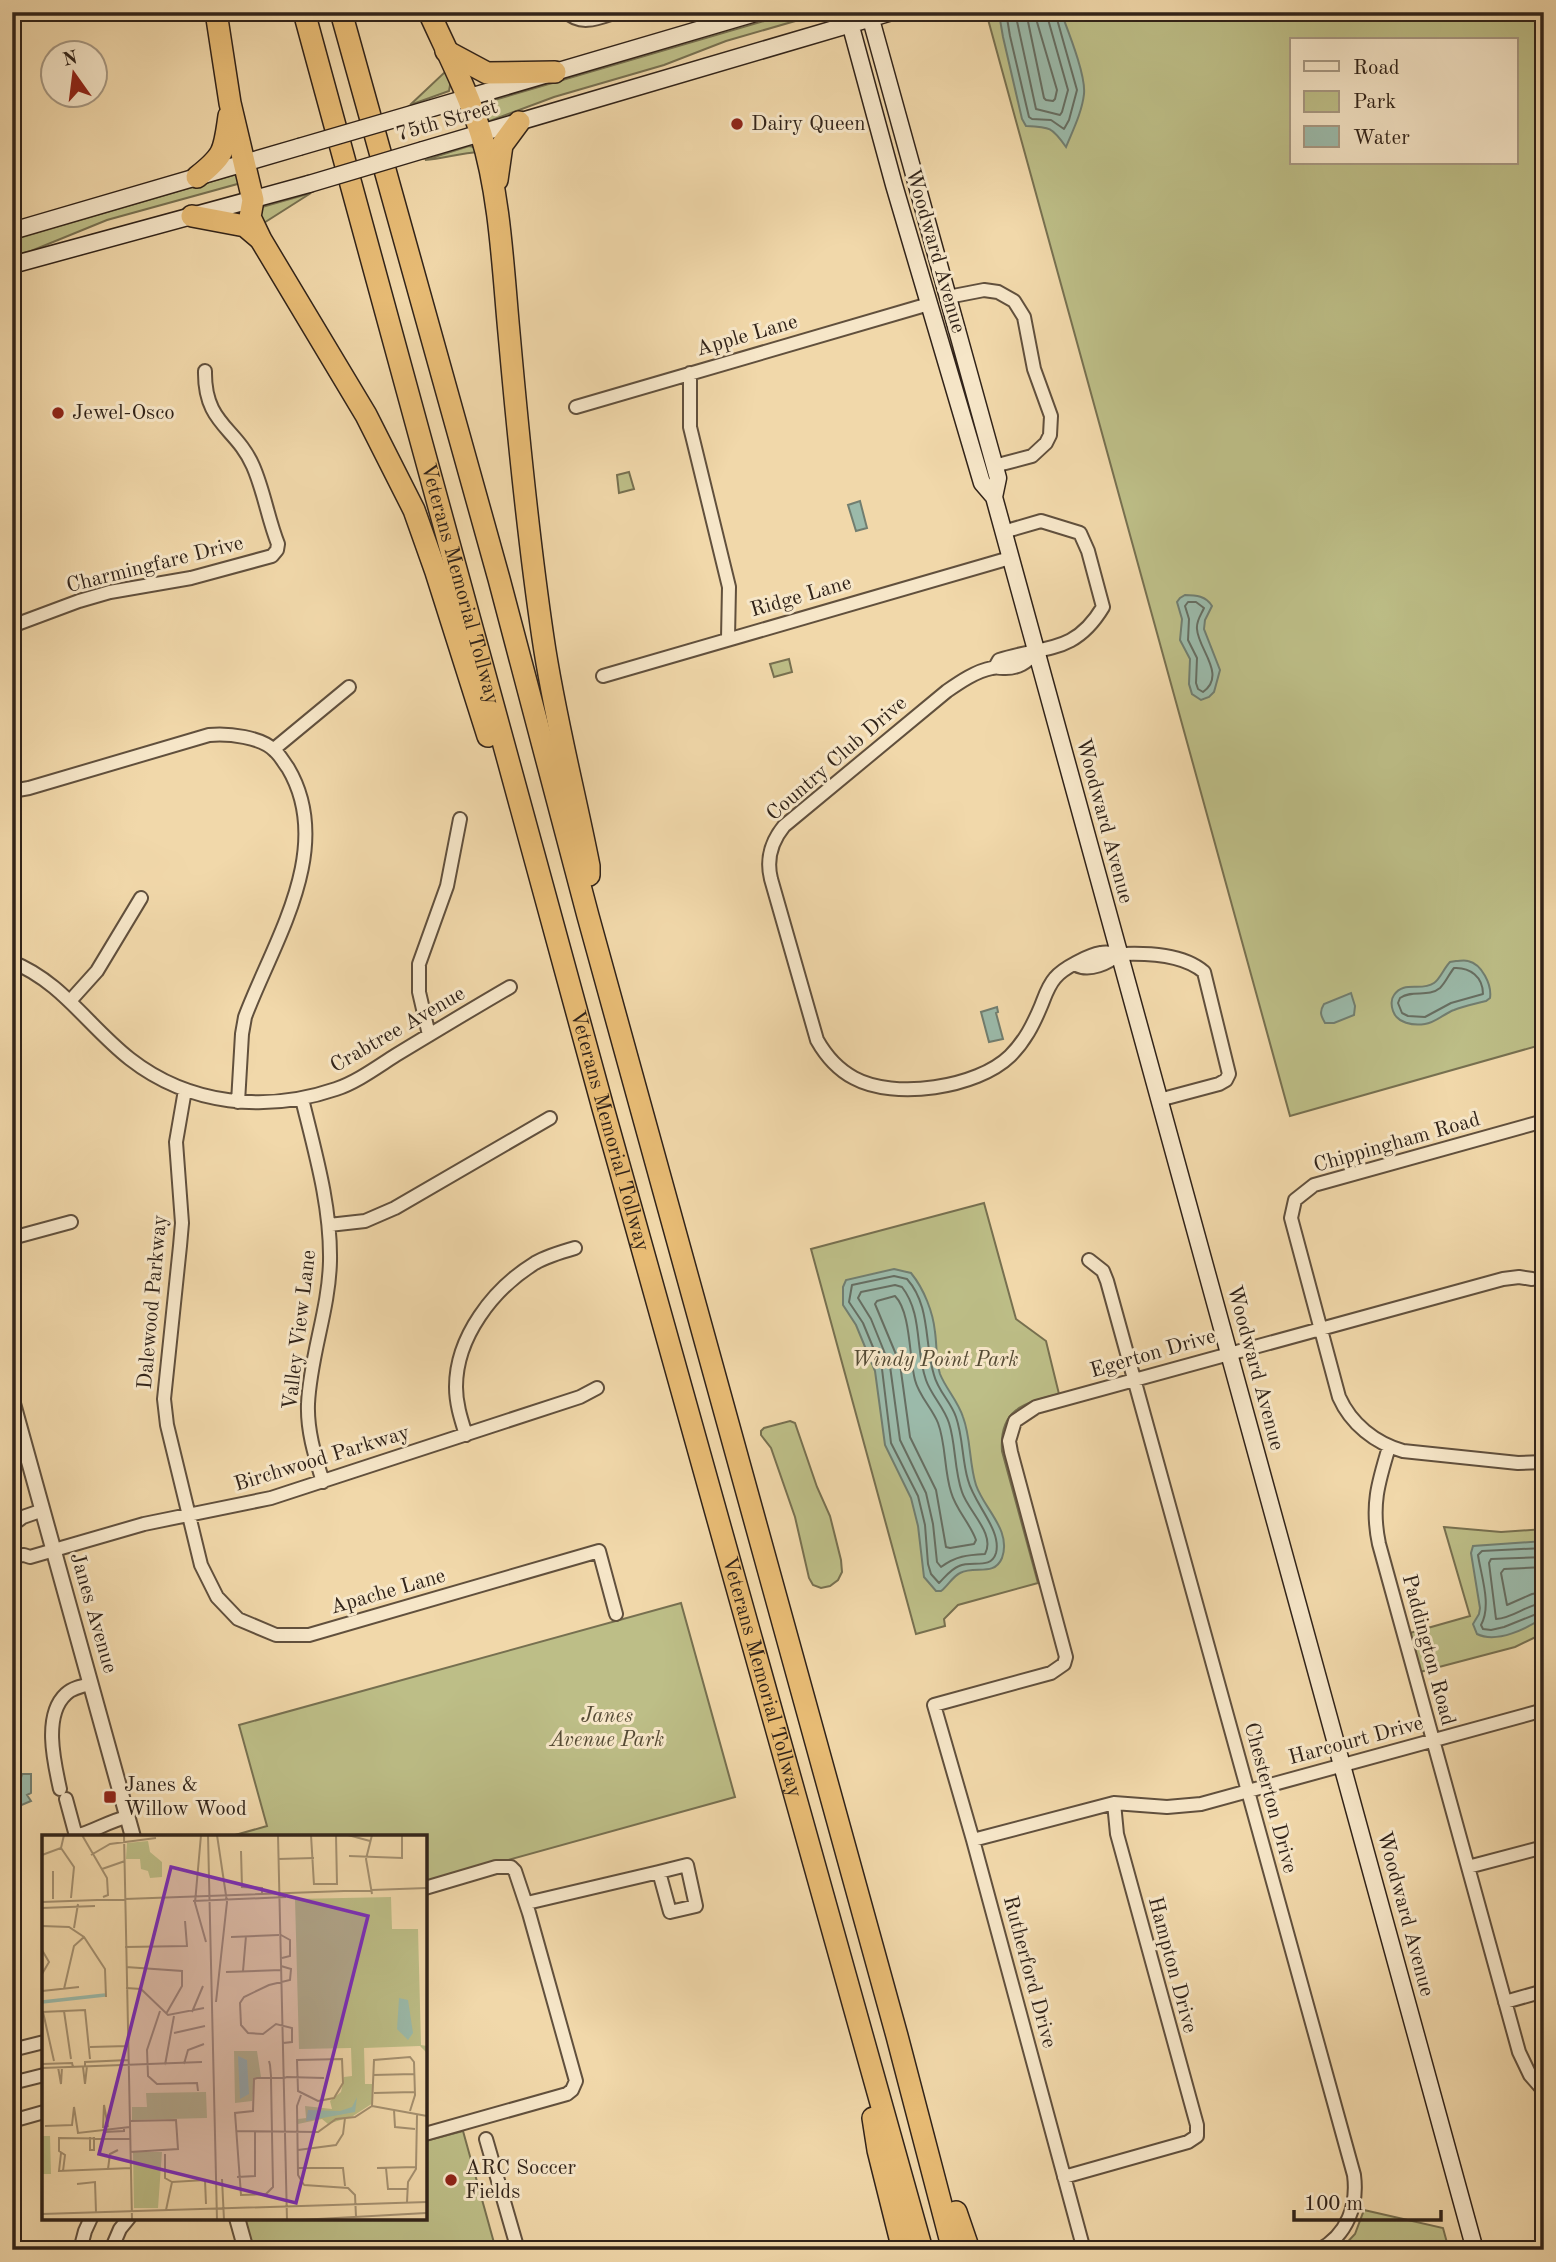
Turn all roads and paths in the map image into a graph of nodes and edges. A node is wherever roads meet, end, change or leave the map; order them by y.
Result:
1 (216, 12) edge
2 (304, 12) edge
3 (341, 12) edge
4 (429, 12) edge
5 (567, 12) edge
6 (617, 12) edge
7 (759, 12) edge
8 (892, 12) edge
9 (870, 16) edge
10 (727, 17) edge
11 (848, 19) edge
12 (446, 51) junction
13 (555, 72) junction
14 (467, 97) junction
15 (230, 103) junction
16 (519, 122) junction
17 (481, 133) junction
18 (245, 163) junction
19 (197, 177) junction
20 (253, 200) junction
21 (495, 206) junction
22 (192, 216) junction
23 (12, 231) edge
24 (261, 240) junction
25 (12, 265) edge
26 (948, 297) junction
27 (929, 304) junction
28 (205, 371) dead end
29 (690, 373) junction
30 (576, 407) dead end
31 (994, 466) junction
32 (993, 496) junction
33 (1003, 533) junction
34 (1010, 558) junction
35 (12, 626) edge
36 (728, 638) junction
37 (1037, 652) junction
38 (603, 676) dead end
39 (349, 687) dead end
40 (274, 749) junction
41 (12, 791) edge
42 (460, 820) dead end
43 (541, 879) junction
44 (141, 898) dead end
45 (588, 916) junction
46 (1119, 954) junction
47 (12, 962) edge
48 (510, 987) dead end
49 (70, 1002) junction
50 (429, 1035) junction
51 (185, 1090) junction
52 (302, 1099) junction
53 (1159, 1100) junction
54 (238, 1102) junction
55 (550, 1118) dead end
56 (1544, 1121) edge
57 (71, 1222) dead end
58 (329, 1226) junction
59 (12, 1238) edge
60 (575, 1248) dead end
61 (1089, 1260) dead end
62 (1532, 1279) dead end
63 (1320, 1329) junction
64 (1229, 1353) junction
65 (1134, 1380) junction
66 (597, 1388) dead end
67 (13, 1402) edge
68 (466, 1434) junction
69 (1389, 1447) junction
70 (1544, 1462) edge
71 (323, 1482) junction
72 (43, 1510) junction
73 (189, 1514) junction
74 (12, 1525) edge
75 (12, 1542) edge
76 (54, 1550) junction
77 (13, 1556) edge
78 (616, 1614) dead end
79 (91, 1684) junction
80 (934, 1705) joint
81 (1544, 1710) edge
82 (1433, 1740) junction
83 (1342, 1765) junction
84 (1248, 1791) junction
85 (1114, 1803) junction
86 (127, 1817) junction
87 (76, 1835) edge
88 (79, 1835) edge
89 (132, 1835) edge
90 (973, 1840) junction
91 (1544, 1847) edge
92 (1468, 1867) junction
93 (659, 1872) dead end
94 (427, 1887) edge
95 (527, 1903) junction
96 (1544, 1991) edge
97 (1505, 2002) junction
98 (858, 2023) junction
99 (897, 2036) junction
100 (42, 2042) edge
101 (13, 2047) edge
102 (42, 2075) edge
103 (12, 2083) edge
104 (1544, 2091) edge
105 (42, 2113) edge
106 (12, 2121) edge
107 (427, 2133) edge
108 (486, 2139) dead end
109 (1064, 2177) junction
110 (90, 2220) edge
111 (128, 2220) edge
112 (238, 2220) edge
113 (80, 2250) edge
114 (111, 2250) edge
115 (246, 2250) edge
116 (518, 2250) edge
117 (903, 2250) edge
118 (922, 2250) edge
119 (953, 2250) edge
120 (969, 2250) edge
121 (1084, 2250) edge
122 (1319, 2250) edge
123 (1475, 2250) edge

1 - 15 highway
2 - 43 highway, Veterans Memorial Tollway
3 - 45 highway, Veterans Memorial Tollway
4 - 12 highway
5 - 6 street
7 - 10 main road, 75th Street
8 - 9 main road, 75th Street
9 - 11 main road, 75th Street
9 - 26 main road, Woodward Avenue
10 - 13 main road, 75th Street
11 - 16 main road, 75th Street
11 - 27 main road, Woodward Avenue
12 - 13 highway
12 - 14 highway
13 - 14 main road, 75th Street
14 - 17 highway
14 - 18 main road, 75th Street, bridge
15 - 18 highway
15 - 19 highway
16 - 17 main road, 75th Street
16 - 21 highway
17 - 20 main road, 75th Street, bridge
17 - 21 highway
18 - 19 main road, 75th Street
18 - 20 highway
19 - 23 main road, 75th Street
20 - 22 main road, 75th Street
20 - 24 highway
21 - 45 highway
22 - 24 highway
22 - 25 main road, 75th Street
24 - 43 highway
26 - 31 main road, Woodward Avenue
26 - 31 street
27 - 29 street, Apple Lane
27 - 32 main road, Woodward Avenue
28 - 35 street, Charmingfare Drive
29 - 30 street, Apple Lane
29 - 36 street
31 - 32 main road, Woodward Avenue
32 - 33 main road, Woodward Avenue
33 - 34 main road, Woodward Avenue
33 - 37 street, Country Club Drive
34 - 36 street, Ridge Lane
34 - 37 main road, Woodward Avenue
36 - 38 street, Ridge Lane
37 - 46 main road, Woodward Avenue
37 - 46 street, Country Club Drive
39 - 40 street
40 - 41 street
40 - 54 street
42 - 50 street
43 - 98 highway, Veterans Memorial Tollway
44 - 49 street
45 - 99 highway, Veterans Memorial Tollway
46 - 53 main road, Woodward Avenue
46 - 53 street
47 - 49 street, Crabtree Avenue
48 - 50 street, Crabtree Avenue
49 - 51 street, Crabtree Avenue
50 - 52 street, Crabtree Avenue
51 - 54 street, Crabtree Avenue
51 - 73 street, Dalewood Parkway
52 - 54 street, Crabtree Avenue
52 - 58 street, Valley View Lane
53 - 64 main road, Woodward Avenue
55 - 58 street
56 - 63 street, Chippingham Road
57 - 59 street
58 - 71 street, Valley View Lane
60 - 68 street
61 - 65 street, Chesterton Drive
62 - 63 street, Egerton Drive
63 - 64 street, Egerton Drive
63 - 69 street
64 - 65 street, Egerton Drive
64 - 83 main road, Woodward Avenue
65 - 80 street, Egerton Drive
65 - 84 street, Chesterton Drive
66 - 68 street, Birchwood Parkway
67 - 72 street, Janes Avenue
68 - 71 street, Birchwood Parkway
69 - 70 street
69 - 82 street, Paddington Road
71 - 73 street, Birchwood Parkway
72 - 74 street
72 - 76 street, Janes Avenue
73 - 76 street, Birchwood Parkway
73 - 78 street, Apache Lane
75 - 77 street
76 - 77 street, Birchwood Parkway
76 - 79 street, Janes Avenue
79 - 86 street, Janes Avenue
79 - 87 street
80 - 90 street, Rutherford Drive
81 - 82 street, Harcourt Drive
82 - 83 street, Harcourt Drive
82 - 92 street, Paddington Road
83 - 84 street, Harcourt Drive
83 - 123 main road, Woodward Avenue
84 - 85 street, Harcourt Drive
84 - 122 street, Chesterton Drive
85 - 90 street, Harcourt Drive
85 - 109 street, Hampton Drive
86 - 88 street
86 - 89 street, Janes Avenue
90 - 109 street, Rutherford Drive
91 - 92 street
92 - 97 street, Paddington Road
93 - 95 street
94 - 95 street
95 - 107 street
96 - 97 street
97 - 104 street, Paddington Road
98 - 117 highway
98 - 118 highway, Veterans Memorial Tollway
99 - 119 highway, Veterans Memorial Tollway
99 - 120 highway
100 - 101 street
102 - 103 street
105 - 106 street
108 - 116 street
109 - 121 street, Rutherford Drive
110 - 113 street
111 - 114 street
112 - 115 street

